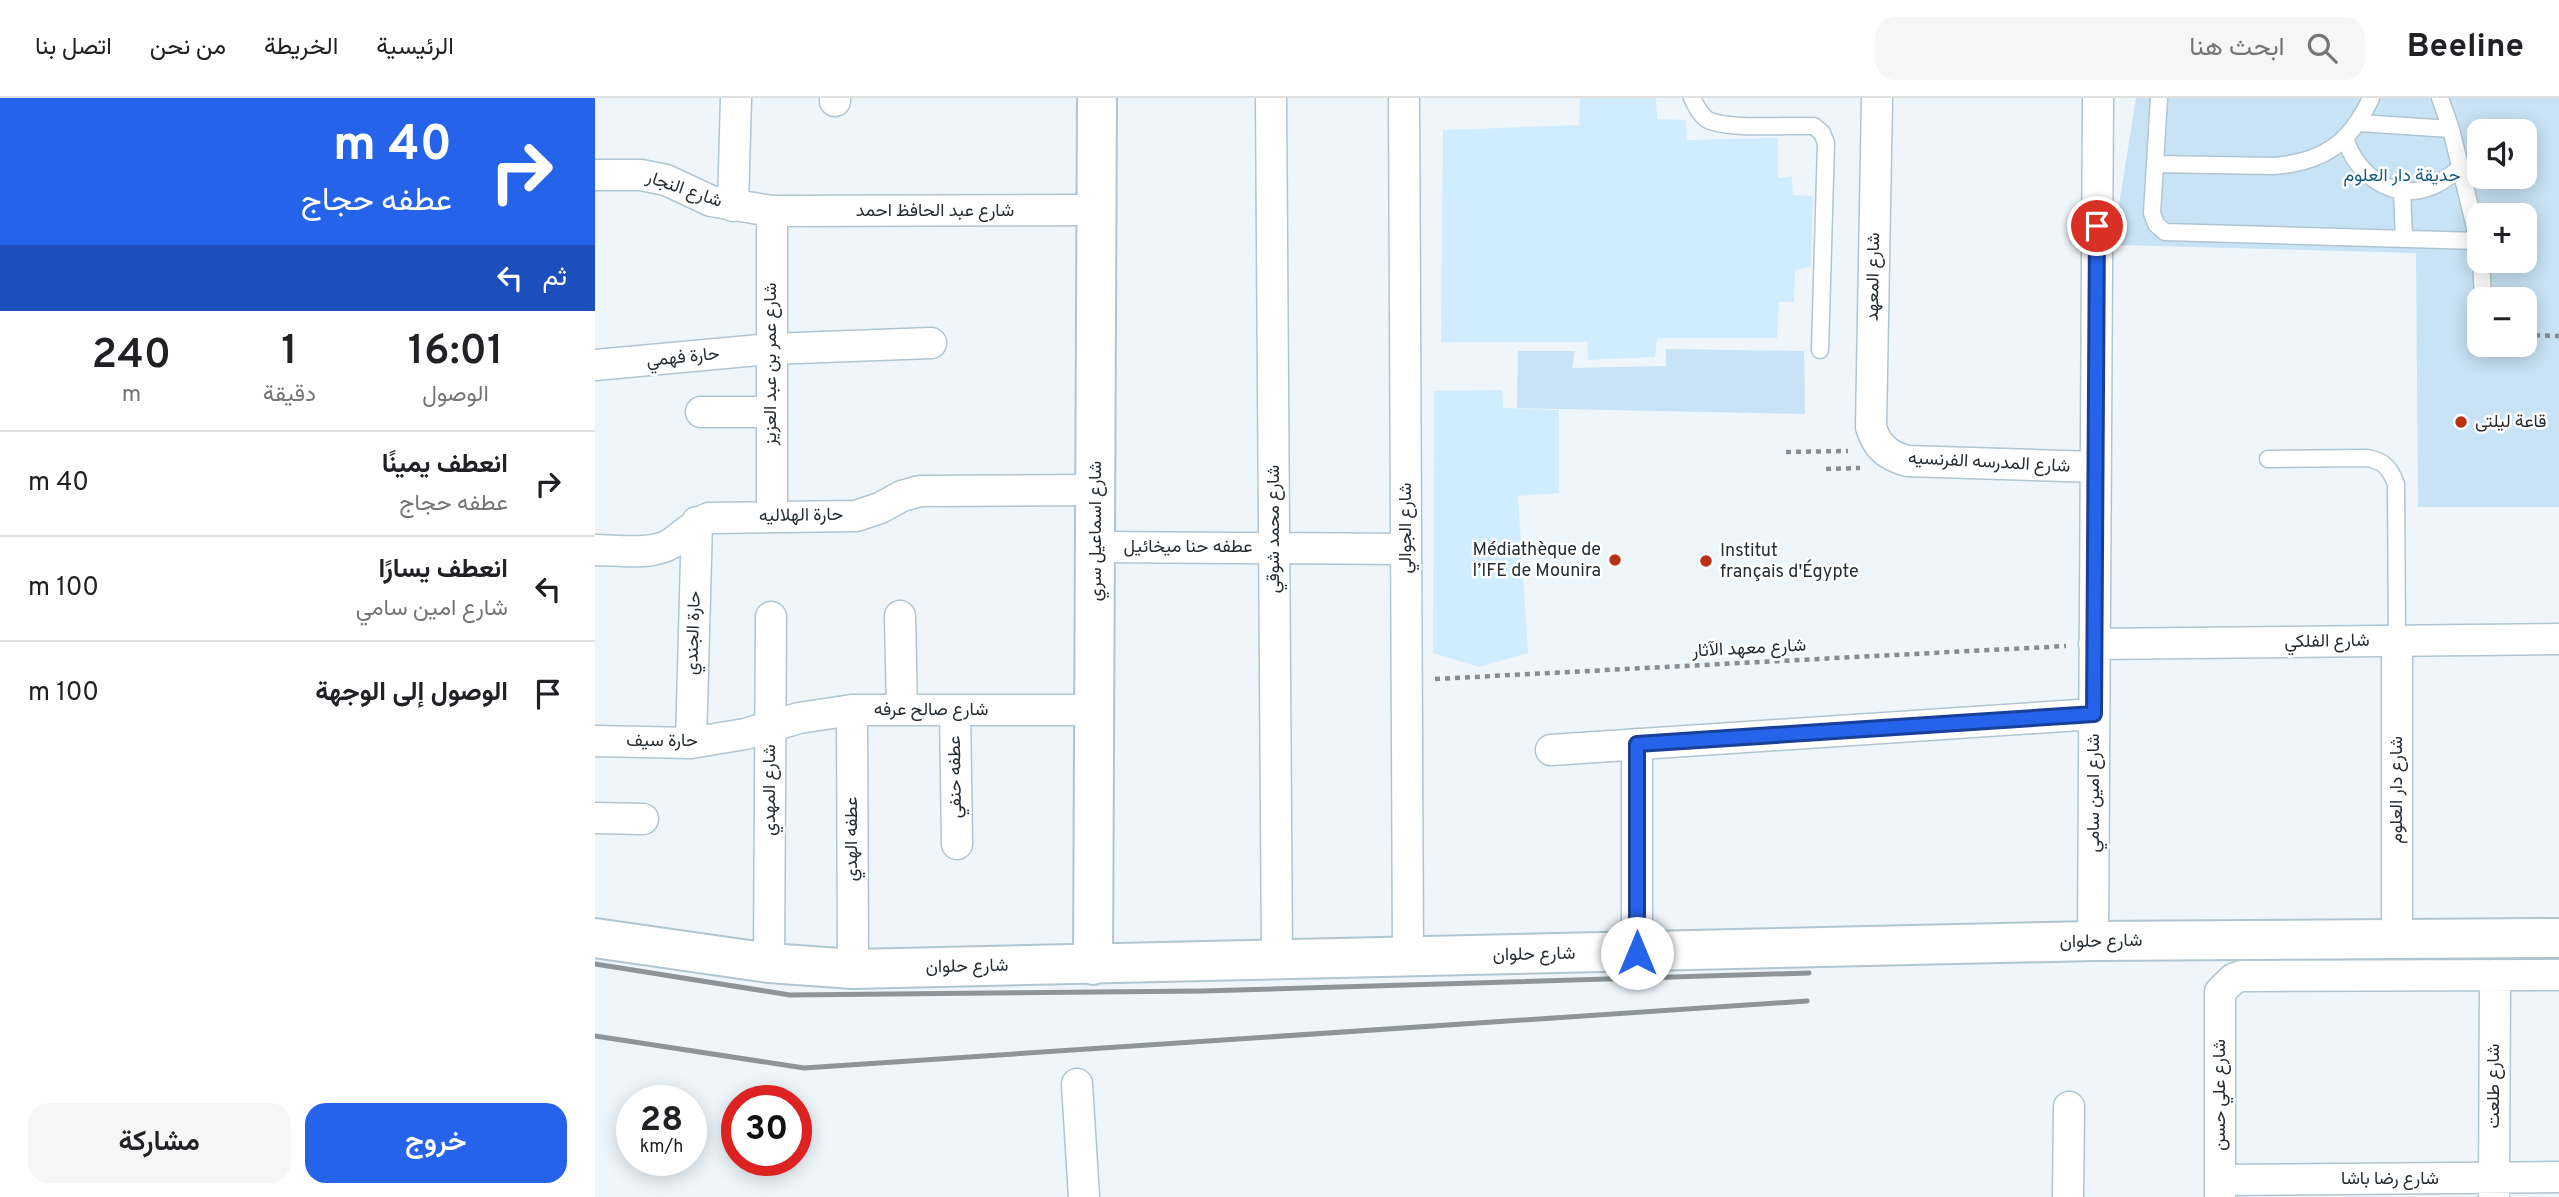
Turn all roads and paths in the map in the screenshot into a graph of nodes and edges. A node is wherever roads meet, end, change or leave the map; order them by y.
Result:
1 (736, 98) edge
2 (1097, 98) edge
3 (1271, 98) edge
4 (1405, 98) edge
5 (1692, 98) edge
6 (1877, 98) edge
7 (2098, 98) edge
8 (2159, 98) edge
9 (2371, 98) edge
10 (2439, 98) edge
11 (2359, 123) junction
12 (2451, 128) junction
13 (2345, 138) junction
14 (2155, 164) junction
15 (2461, 167) junction
16 (595, 175) edge
17 (2402, 191) junction
18 (2470, 203) edge
19 (733, 206) junction
20 (1097, 210) junction
21 (772, 211) junction
22 (2404, 239) junction
23 (2467, 241) edge
24 (2537, 335) edge
25 (2559, 336) edge
26 (931, 343) dead end
27 (771, 349) junction
28 (1820, 350) dead end
29 (595, 365) edge
30 (701, 412) dead end
31 (771, 412) junction
32 (1884, 451) junction
33 (1786, 452) dead end
34 (2268, 459) dead end
35 (2096, 467) junction
36 (1096, 490) junction
37 (772, 516) junction
38 (697, 522) junction
39 (1096, 547) junction
40 (1274, 548) junction
41 (1406, 549) junction
42 (595, 550) edge
43 (900, 616) dead end
44 (771, 617) dead end
45 (2559, 639) edge
46 (2397, 641) junction
47 (2094, 645) junction
48 (1405, 681) junction
49 (852, 710) junction
50 (902, 710) junction
51 (955, 710) junction
52 (1095, 710) junction
53 (2094, 714) junction
54 (770, 726) junction
55 (595, 741) edge
56 (691, 743) junction
57 (1637, 744) junction
58 (1551, 750) dead end
59 (595, 818) edge
60 (643, 819) dead end
61 (957, 844) dead end
62 (595, 938) edge
63 (2559, 938) edge
64 (2397, 939) junction
65 (2093, 941) junction
66 (1637, 953) junction
67 (1408, 958) junction
68 (1277, 960) junction
69 (769, 963) junction
70 (1093, 965) junction
71 (853, 969) junction
72 (2495, 975) junction
73 (2559, 975) edge
74 (1077, 1084) dead end
75 (2069, 1107) dead end
76 (2559, 1177) edge
77 (2220, 1188) edge
78 (2494, 1188) edge
79 (1084, 1197) edge
80 (2068, 1197) edge

1 - 19 street
2 - 20 street, شارع اسماعيل سري
3 - 40 street, شارع محمد شوقي
4 - 41 street, شارع الجوالي
5 - 28 lane
6 - 32 street, شارع المعهد
7 - 35 street, شارع امين سامي
8 - 14 lane
9 - 11 lane
10 - 12 lane
11 - 12 lane
11 - 13 lane
12 - 15 lane
13 - 14 lane
13 - 17 lane
14 - 22 lane
15 - 17 lane
15 - 18 lane
16 - 19 street, شارع النجار
17 - 22 lane
19 - 21 street, شارع النجار
20 - 21 street, شارع عبد الحافظ احمد
20 - 36 street, شارع اسماعيل سري
21 - 27 street, شارع عمر بن عبد العزيز
22 - 23 lane
24 - 25 path
26 - 27 street, حارة فهمي
27 - 29 street, حارة فهمي
27 - 31 street, شارع عمر بن عبد العزيز
30 - 31 street
31 - 37 street, شارع عمر بن عبد العزيز
32 - 33 path
32 - 35 street, شارع المدرسه الفرنسيه
34 - 46 lane
35 - 47 street, شارع امين سامي
36 - 37 street, حارة الهلاليه
36 - 39 street, شارع اسماعيل سري
37 - 38 street, حارة الهلاليه
38 - 42 street
38 - 56 street, حارة الجندي
39 - 40 street, عطفه حنا ميخائيل
39 - 52 street, شارع اسماعيل سري
40 - 41 street, عطفه حنا ميخائيل
40 - 68 street, شارع محمد شوقي
41 - 48 street, شارع الجوالي
43 - 50 street
44 - 54 street, شارع المهدي
45 - 46 street, شارع الفلكي
46 - 47 street, شارع الفلكي
46 - 64 street, شارع دار العلوم
47 - 48 path, شارع معهد الآثار
47 - 53 street, شارع امين سامي
48 - 67 street, شارع الجوالي
49 - 50 street, شارع صالح عرفه
49 - 54 street, شارع صالح عرفه
49 - 71 street, عطفه الهدي
50 - 51 street, شارع صالح عرفه
51 - 52 street, شارع صالح عرفه
51 - 61 street, عطفه حنفي
52 - 70 street, شارع اسماعيل سري
53 - 57 street
53 - 65 street, شارع امين سامي
54 - 56 street, حارة سيف
54 - 69 street, شارع المهدي
55 - 56 street, حارة سيف
57 - 58 street
57 - 66 street
59 - 60 street
62 - 69 street, شارع حلوان
63 - 64 street, شارع حلوان
64 - 65 street, شارع حلوان
65 - 66 street, شارع حلوان
66 - 67 street, شارع حلوان
67 - 68 street, شارع حلوان
68 - 70 street, شارع حلوان
69 - 71 street, شارع حلوان
70 - 71 street, شارع حلوان
72 - 73 street
72 - 77 street, شارع علي حسن
72 - 78 street, شارع طلعت
74 - 79 street
75 - 80 street
76 - 78 street, شارع رضا باشا
77 - 78 street, شارع رضا باشا

